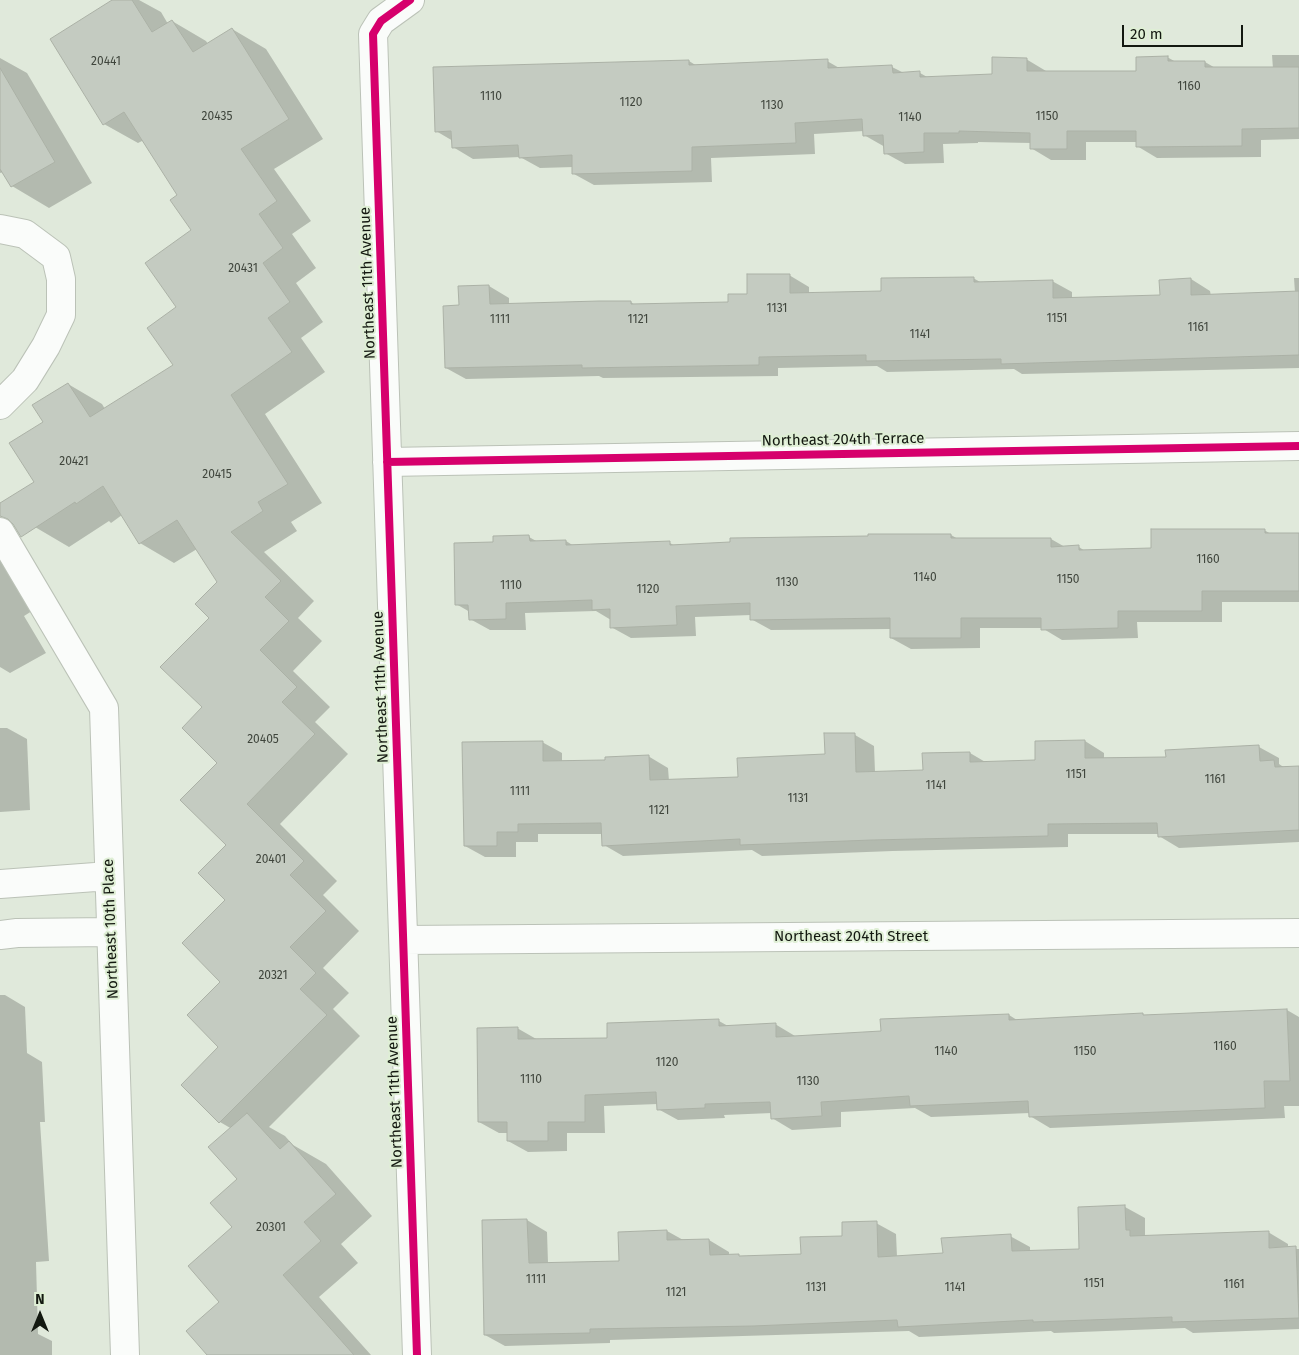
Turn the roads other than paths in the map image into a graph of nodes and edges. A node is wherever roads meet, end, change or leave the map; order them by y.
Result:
1 (410, 0) edge
2 (0, 230) edge
3 (0, 405) edge
4 (1299, 446) edge
5 (388, 462) junction
6 (0, 532) edge
7 (109, 876) junction
8 (0, 884) edge
9 (110, 932) junction
10 (1299, 934) edge
11 (0, 936) edge
12 (404, 940) junction
13 (125, 1355) edge
14 (417, 1355) edge

1 - 5 street, Northeast 11th Avenue
2 - 3 street
4 - 5 street, Northeast 204th Terrace
5 - 12 street, Northeast 11th Avenue
6 - 7 street, Northeast 10th Place
7 - 8 street
7 - 9 street, Northeast 10th Place
9 - 11 street
9 - 13 street, Northeast 10th Place
10 - 12 street, Northeast 204th Street
12 - 14 street, Northeast 11th Avenue

